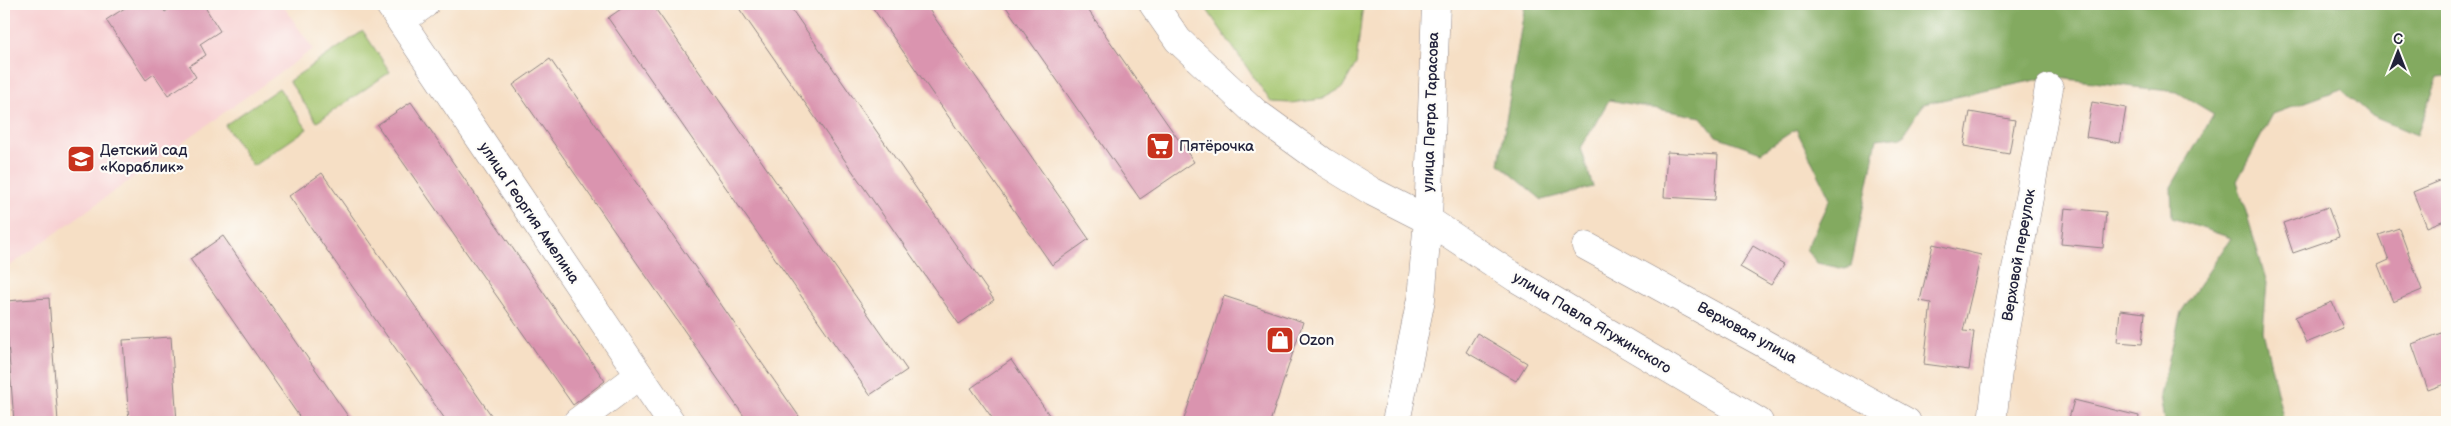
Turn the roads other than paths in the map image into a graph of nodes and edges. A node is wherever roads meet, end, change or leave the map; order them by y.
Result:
1 (425, 4) edge
2 (1153, 4) edge
3 (1436, 4) edge
4 (395, 12) edge
5 (2049, 88) dead end
6 (1428, 220) junction
7 (1586, 246) dead end
8 (638, 376) junction
9 (577, 422) edge
10 (671, 422) edge
11 (1396, 422) edge
12 (1759, 422) edge
13 (1908, 422) edge
14 (1992, 422) edge

1 - 4 street
2 - 6 street, улица Павла Ягужинского
3 - 6 street, улица Петра Тарасова
4 - 8 street, улица Георгия Амелина
5 - 14 street, Верховой переулок
6 - 11 street, улица Петра Тарасова
6 - 12 street, улица Павла Ягужинского
7 - 13 street, Верховая улица
8 - 9 street
8 - 10 street, улица Георгия Амелина

